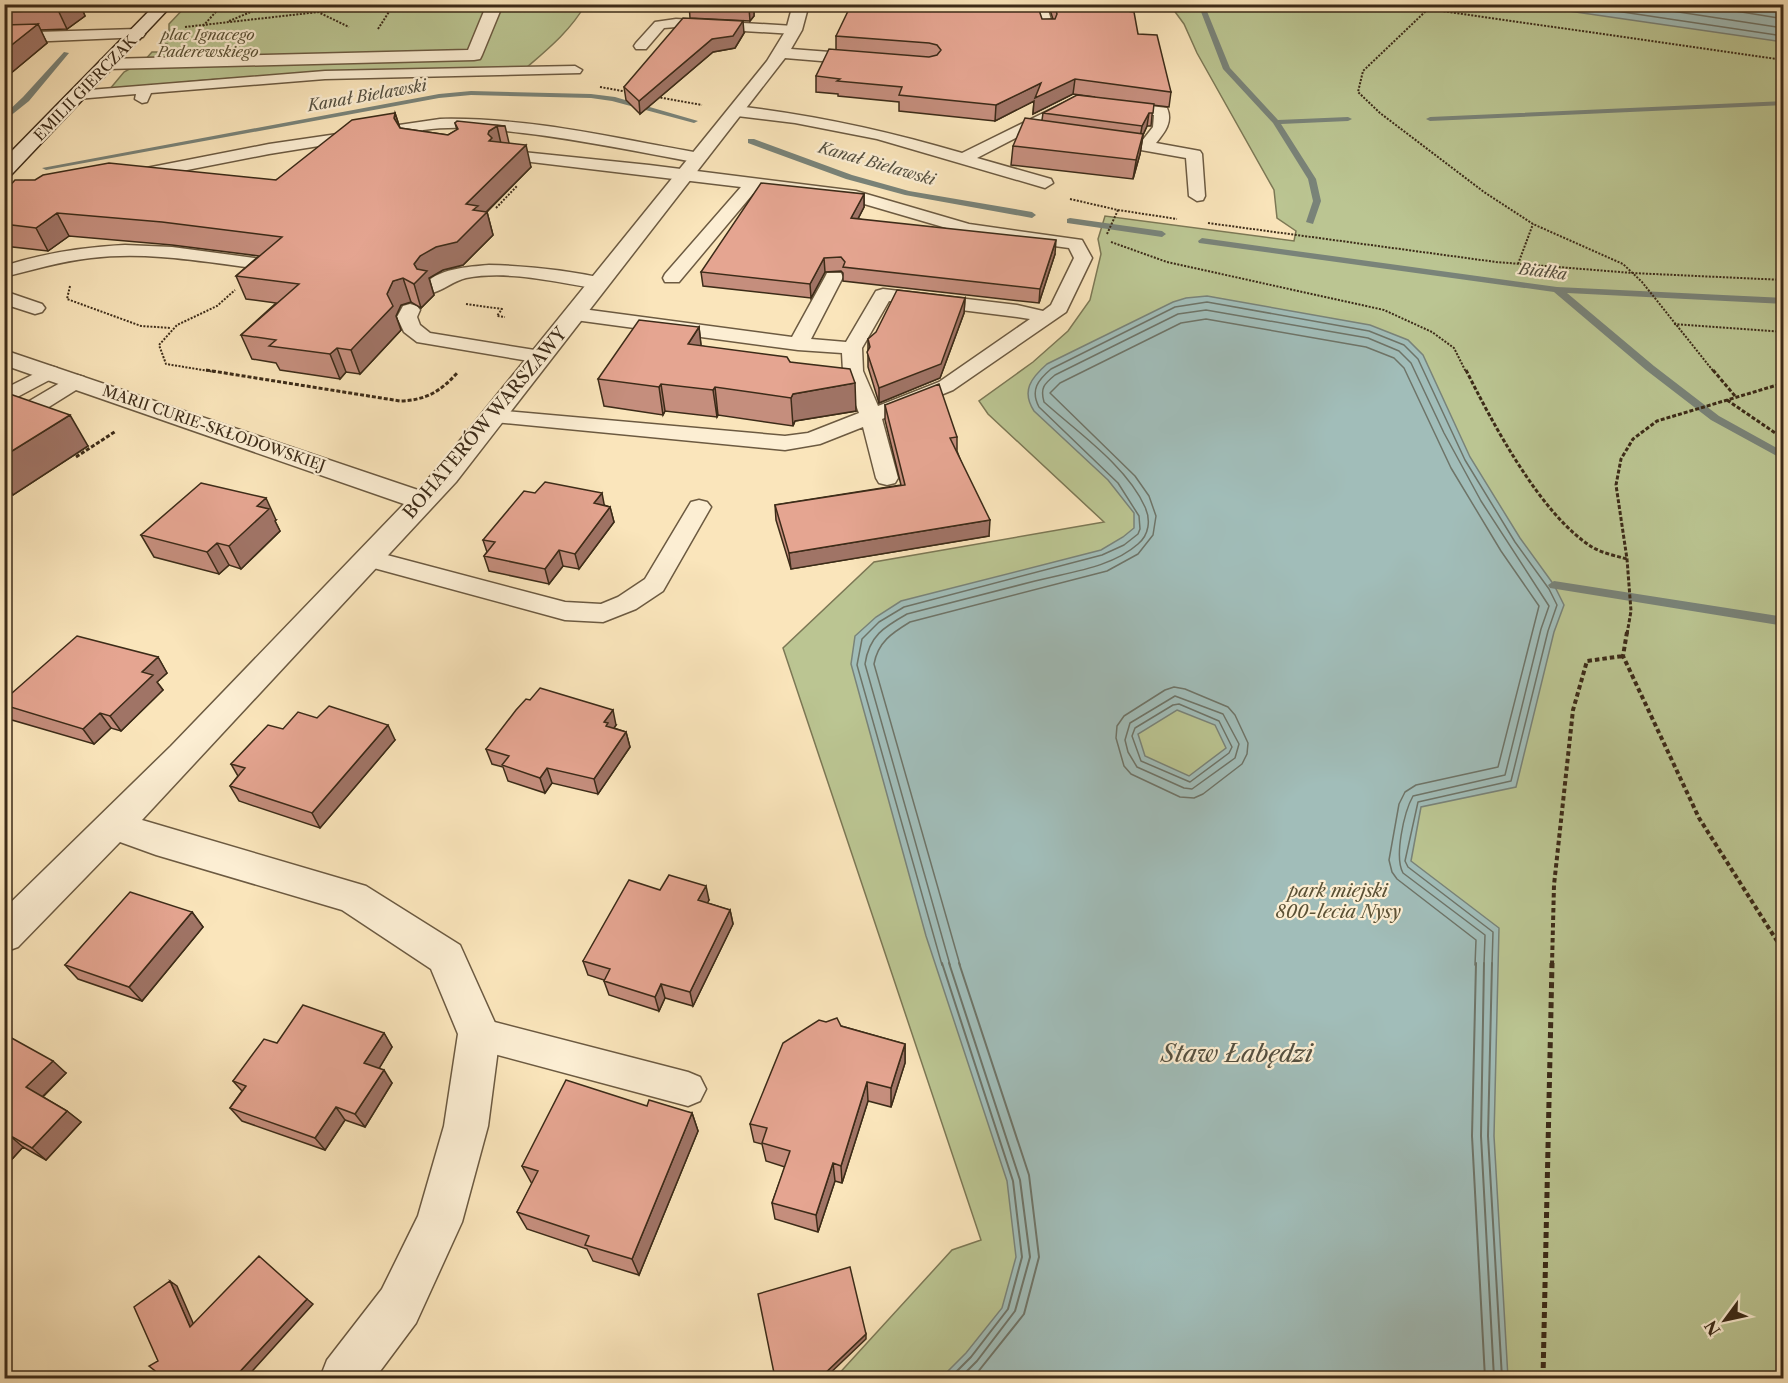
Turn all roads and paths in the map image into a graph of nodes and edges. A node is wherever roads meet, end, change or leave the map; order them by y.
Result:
1 (165, 4) edge
2 (270, 4) edge
3 (310, 4) edge
4 (390, 4) edge
5 (495, 4) edge
6 (801, 4) edge
7 (1039, 4) edge
8 (1413, 4) edge
9 (1428, 9) junction
10 (320, 13) junction
11 (222, 24) junction
12 (204, 26) dead end
13 (351, 28) dead end
14 (1047, 29) edge
15 (794, 30) junction
16 (137, 34) junction
17 (4, 38) edge
18 (641, 46) dead end
19 (781, 53) junction
20 (1784, 60) edge
21 (883, 62) edge
22 (107, 64) junction
23 (575, 70) dead end
24 (595, 87) dead end
25 (628, 92) edge
26 (77, 95) junction
27 (651, 96) edge
28 (705, 106) dead end
29 (737, 111) junction
30 (417, 126) junction
31 (1019, 129) junction
32 (1054, 134) edge
33 (1111, 141) edge
34 (306, 143) junction
35 (1146, 146) junction
36 (424, 147) edge
37 (502, 155) edge
38 (963, 159) junction
39 (316, 162) edge
40 (693, 166) junction
41 (162, 170) junction
42 (4, 171) edge
43 (118, 178) edge
44 (193, 180) edge
45 (1045, 183) edge
46 (752, 184) junction
47 (1197, 196) dead end
48 (500, 198) edge
49 (505, 198) edge
50 (1187, 220) dead end
51 (1199, 222) dead end
52 (1533, 224) junction
53 (1106, 235) dead end
54 (1107, 240) dead end
55 (262, 264) joint
56 (1518, 264) junction
57 (4, 272) edge
58 (1632, 273) junction
59 (834, 277) edge
60 (672, 278) dead end
61 (1784, 280) edge
62 (599, 283) junction
63 (432, 287) edge
64 (4, 297) edge
65 (461, 304) dead end
66 (35, 308) dead end
67 (410, 310) edge
68 (575, 314) junction
69 (505, 317) dead end
70 (1046, 317) junction
71 (1673, 324) junction
72 (1784, 332) edge
73 (798, 344) junction
74 (480, 347) junction
75 (852, 348) junction
76 (4, 357) edge
77 (541, 357) junction
78 (50, 372) junction
79 (77, 381) junction
80 (1784, 383) edge
81 (1735, 396) junction
82 (4, 398) edge
83 (1726, 400) junction
84 (494, 416) junction
85 (871, 416) junction
86 (4, 425) edge
87 (1784, 439) edge
88 (887, 478) dead end
89 (423, 501) junction
90 (699, 507) dead end
91 (369, 558) junction
92 (1627, 559) junction
93 (1623, 656) junction
94 (115, 825) junction
95 (4, 935) edge
96 (1784, 952) edge
97 (479, 1034) junction
98 (688, 1089) dead end
99 (345, 1378) edge
100 (1543, 1378) edge

1 - 16 street, EMILII GIERCZAK
2 - 11 path
3 - 10 path
4 - 10 path
5 - 22 street
6 - 15 street, BOHATERÓW WARSZAWY
7 - 14 lane
8 - 9 path
9 - 20 path
9 - 52 path
10 - 11 path
10 - 13 path
11 - 12 path
15 - 18 lane
15 - 19 street, BOHATERÓW WARSZAWY
16 - 17 street
16 - 22 street, EMILII GIERCZAK
19 - 21 street
19 - 29 street, BOHATERÓW WARSZAWY
22 - 26 street, EMILII GIERCZAK
23 - 26 lane
24 - 25 path
26 - 42 street, EMILII GIERCZAK
27 - 28 path
29 - 38 lane
29 - 40 street, BOHATERÓW WARSZAWY
30 - 34 lane
30 - 36 lane
30 - 40 lane
31 - 32 lane
31 - 35 lane
31 - 38 lane
33 - 35 lane
34 - 39 lane
34 - 41 lane
35 - 47 lane
37 - 40 lane
38 - 45 lane
40 - 46 lane
40 - 62 street, BOHATERÓW WARSZAWY
41 - 43 lane
41 - 44 lane
46 - 60 lane
46 - 70 lane
48 - 49 path
50 - 53 path
51 - 56 path
52 - 56 path
52 - 58 path
54 - 92 path
55 - 57 lane
55 - 74 path
56 - 58 path
58 - 61 path
58 - 71 path
59 - 73 lane
62 - 63 lane
62 - 68 street, BOHATERÓW WARSZAWY
64 - 66 lane
65 - 69 path
67 - 74 lane
68 - 73 lane
68 - 77 street, BOHATERÓW WARSZAWY
70 - 75 lane
70 - 85 lane
71 - 72 path
71 - 81 path
73 - 75 lane
74 - 77 lane
75 - 85 lane
76 - 78 street, MARII CURIE-SKŁODOWSKIEJ
77 - 84 street, BOHATERÓW WARSZAWY
78 - 79 street, MARII CURIE-SKŁODOWSKIEJ
78 - 82 lane
79 - 86 lane
79 - 89 street, MARII CURIE-SKŁODOWSKIEJ
80 - 81 path
81 - 83 path
83 - 87 path
83 - 92 path
84 - 85 lane
84 - 89 street, BOHATERÓW WARSZAWY
85 - 88 lane
89 - 91 street, BOHATERÓW WARSZAWY
90 - 91 lane
91 - 94 street, BOHATERÓW WARSZAWY
92 - 93 path
93 - 96 path
93 - 100 path
94 - 95 street, BOHATERÓW WARSZAWY
94 - 97 street
97 - 98 lane
97 - 99 street

